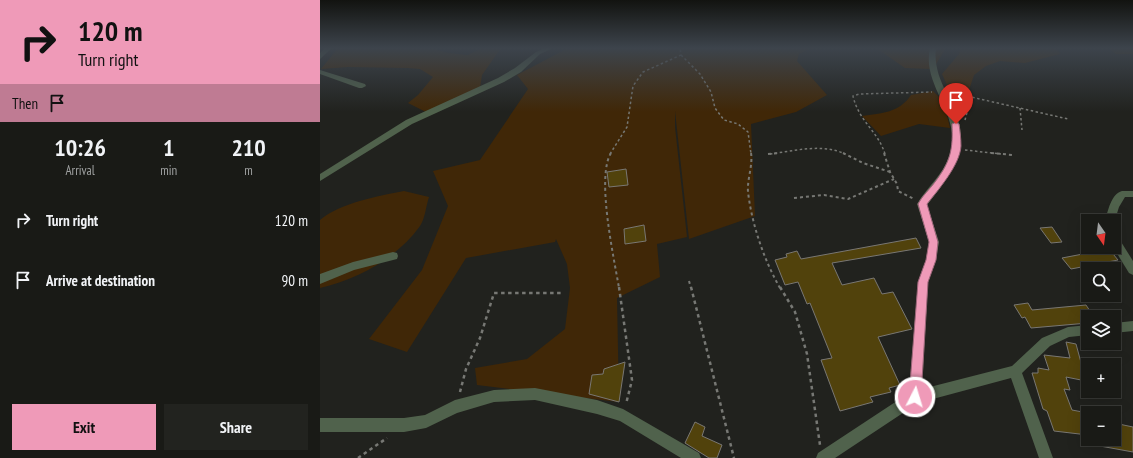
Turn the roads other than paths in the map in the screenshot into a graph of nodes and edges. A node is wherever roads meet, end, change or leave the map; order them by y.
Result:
1 (519, 69) edge
2 (932, 69) edge
3 (320, 72) edge
4 (362, 86) dead end
5 (320, 178) edge
6 (1133, 194) edge
7 (1112, 214) edge
8 (1121, 251) edge
9 (393, 256) dead end
10 (1133, 270) edge
11 (320, 279) edge
12 (1133, 326) edge
13 (1121, 327) edge
14 (1081, 331) edge
15 (1015, 371) junction
16 (915, 397) junction
17 (320, 425) edge
18 (822, 454) edge
19 (694, 458) edge
20 (1046, 458) edge

1 - 5 street
2 - 16 street
3 - 4 street
6 - 7 street
8 - 10 street
9 - 11 street
12 - 13 street
14 - 15 street
15 - 16 street
15 - 20 street
16 - 18 street
17 - 19 street

